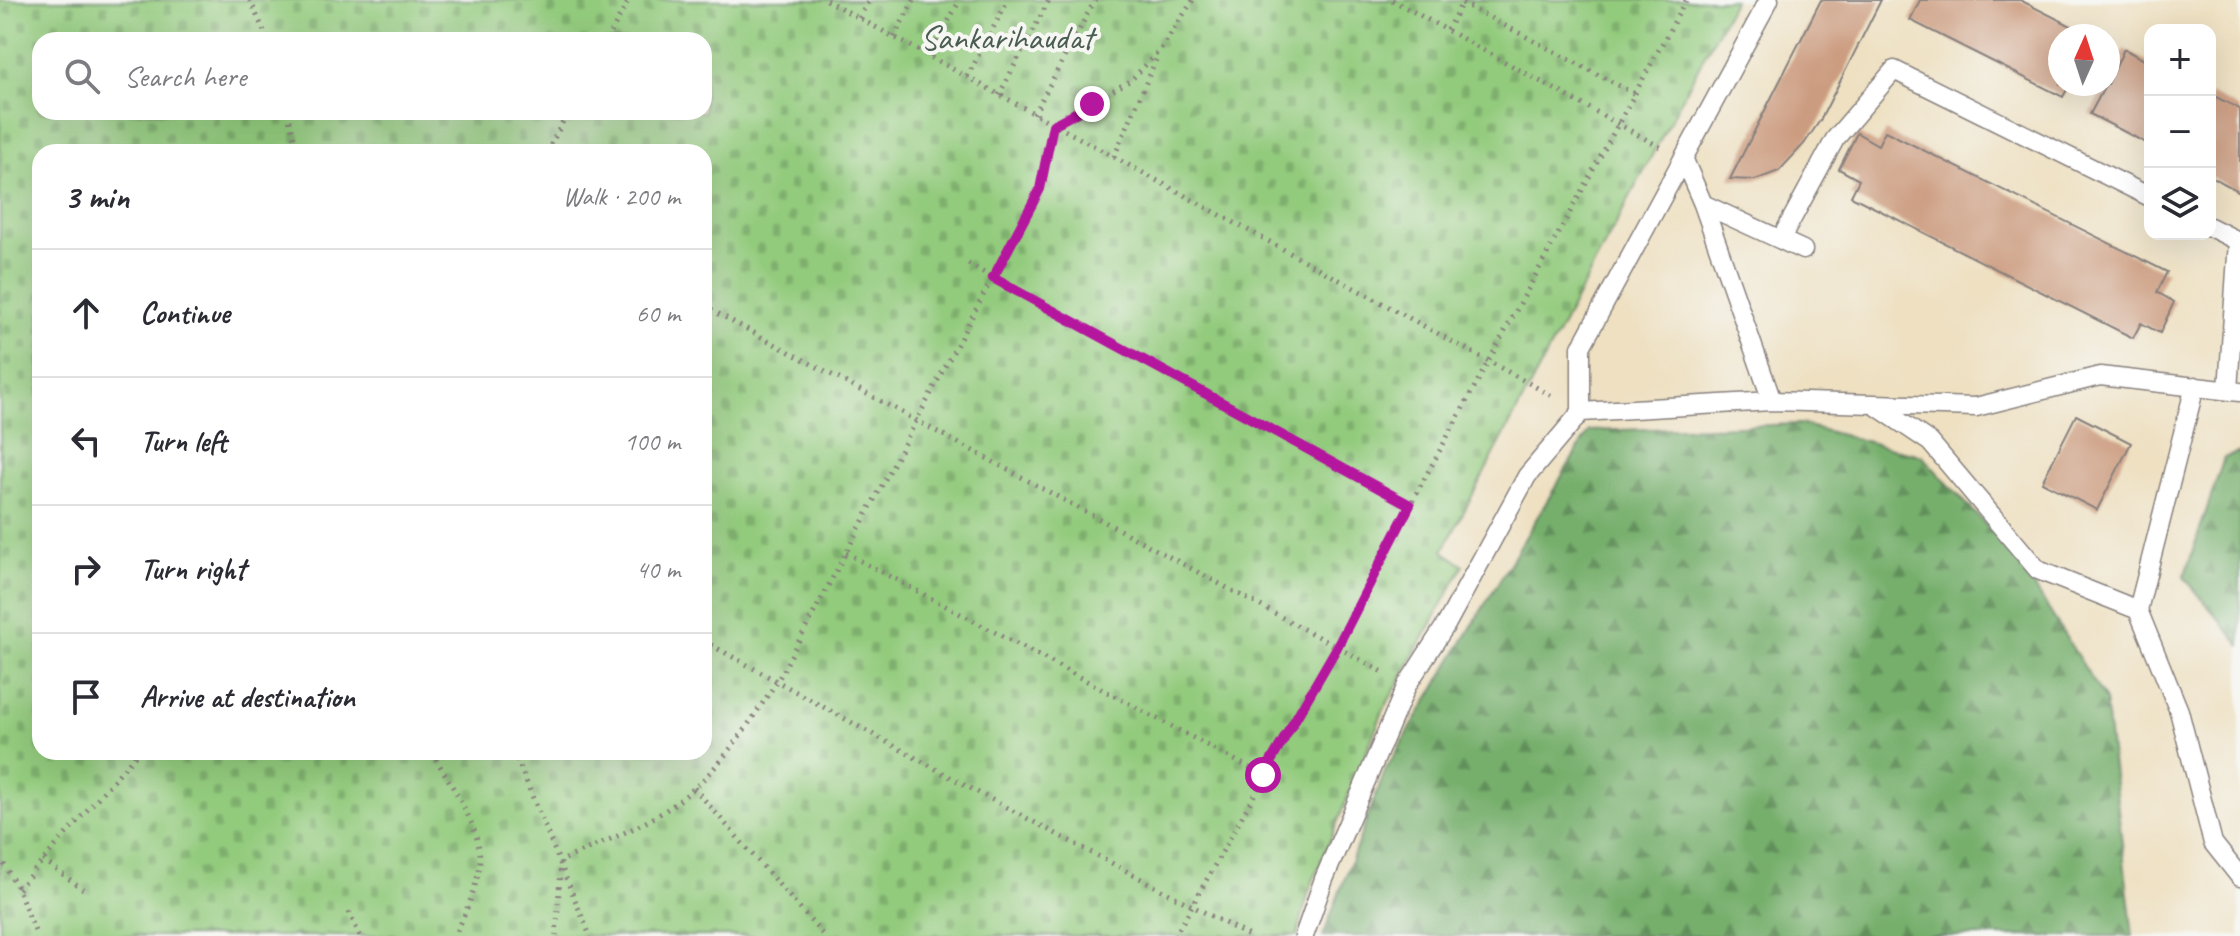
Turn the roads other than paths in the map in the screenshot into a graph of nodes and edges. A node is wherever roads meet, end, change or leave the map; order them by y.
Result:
1 (1769, 0) edge
2 (1684, 160) junction
3 (2144, 194) edge
4 (1703, 204) junction
5 (2216, 230) edge
6 (1781, 239) junction
7 (1803, 250) dead end
8 (2195, 386) junction
9 (2234, 391) edge
10 (1772, 401) junction
11 (1873, 404) junction
12 (1581, 412) junction
13 (2138, 610) junction
14 (2240, 877) edge
15 (1304, 936) edge

1 - 2 lane
2 - 4 lane
2 - 12 lane
3 - 6 lane
4 - 6 lane
4 - 10 lane
5 - 9 lane
6 - 7 lane
8 - 9 lane
8 - 11 lane
8 - 13 lane
10 - 11 lane
10 - 12 lane
11 - 13 lane
12 - 15 lane
13 - 14 lane

